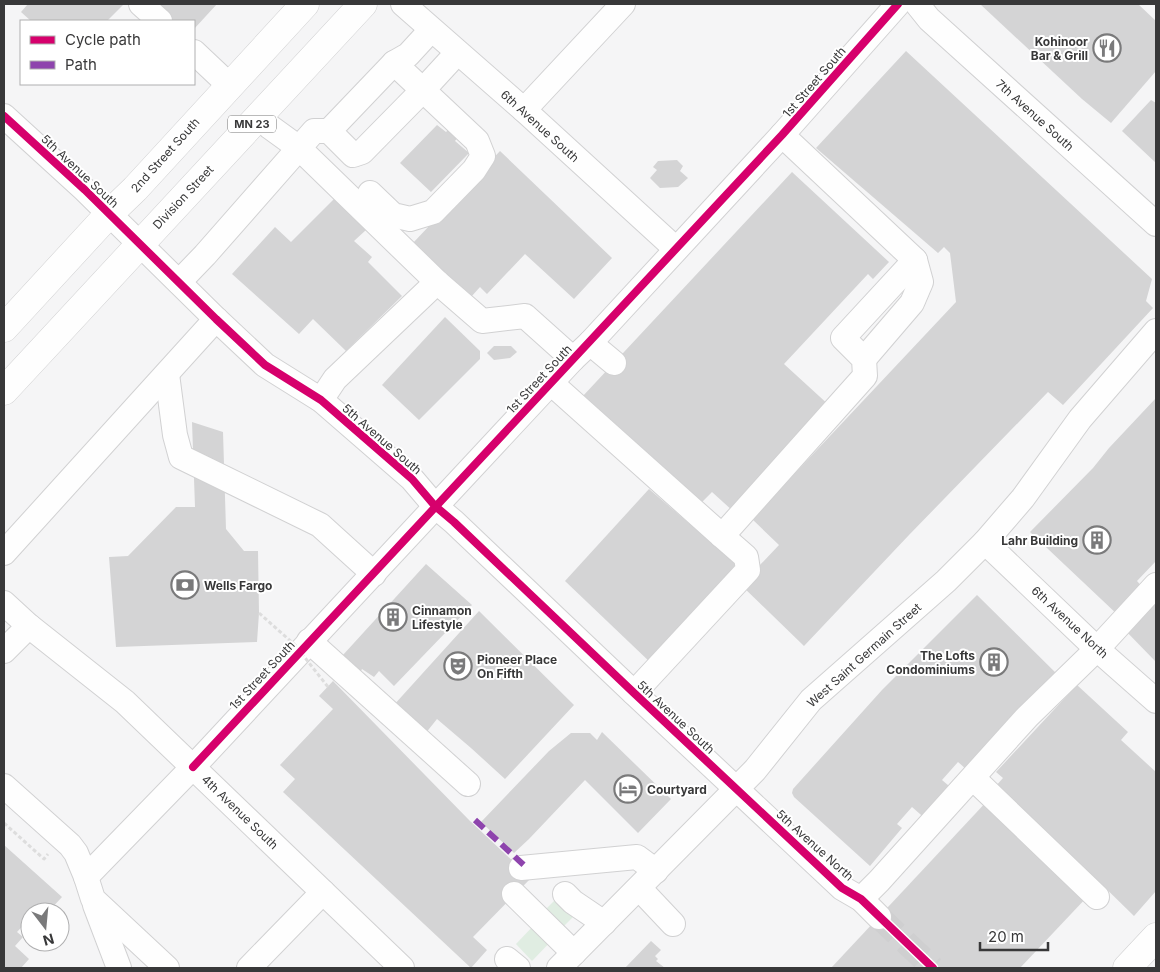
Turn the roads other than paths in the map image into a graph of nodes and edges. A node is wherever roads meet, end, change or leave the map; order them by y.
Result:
1 (141, 4) edge
2 (305, 4) edge
3 (363, 4) edge
4 (403, 4) edge
5 (623, 4) edge
6 (898, 4) edge
7 (917, 4) edge
8 (159, 20) edge
9 (431, 30) junction
10 (195, 53) edge
11 (457, 53) junction
12 (394, 63) junction
13 (229, 85) junction
14 (423, 90) junction
15 (524, 110) junction
16 (4, 116) edge
17 (259, 116) junction
18 (329, 130) junction
19 (782, 135) junction
20 (299, 148) junction
21 (341, 166) junction
22 (109, 214) junction
23 (1156, 224) edge
24 (140, 243) junction
25 (676, 249) junction
26 (179, 282) junction
27 (437, 282) junction
28 (216, 319) junction
29 (4, 328) edge
30 (1156, 331) edge
31 (590, 343) junction
32 (573, 359) junction
33 (614, 363) dead end
34 (167, 374) junction
35 (551, 383) junction
36 (4, 391) edge
37 (321, 400) junction
38 (435, 506) junction
39 (722, 536) junction
40 (985, 542) junction
41 (4, 553) edge
42 (374, 574) junction
43 (1156, 586) edge
44 (4, 603) edge
45 (29, 626) junction
46 (309, 641) junction
47 (1097, 649) junction
48 (4, 651) edge
49 (634, 693) junction
50 (1156, 701) edge
51 (193, 767) junction
52 (973, 778) junction
53 (468, 784) dead end
54 (4, 786) edge
55 (736, 788) junction
56 (521, 868) dead end
57 (656, 871) junction
58 (90, 888) junction
59 (639, 888) junction
60 (323, 892) junction
61 (514, 894) dead end
62 (565, 894) dead end
63 (1096, 897) dead end
64 (861, 899) junction
65 (879, 917) tunnel mouth
66 (604, 923) junction
67 (673, 924) dead end
68 (1156, 937) edge
69 (566, 961) edge
70 (119, 968) edge
71 (167, 968) edge
72 (248, 968) edge
73 (402, 968) edge
74 (1127, 968) edge

1 - 8 street
2 - 13 main road, 2nd Street South
3 - 17 main road, Division Street / MN 23
4 - 9 street, 6th Avenue South
5 - 15 street
6 - 19 street, 1st Street South
7 - 23 street, 7th Avenue South
9 - 11 street, 6th Avenue South
9 - 12 street
10 - 13 street
11 - 14 street
11 - 15 street, 6th Avenue South
12 - 14 street
12 - 18 street
13 - 22 main road, 2nd Street South
14 - 21 street
14 - 21 street
15 - 25 street, 6th Avenue South
16 - 22 street, 5th Avenue South
17 - 20 street
17 - 24 main road, Division Street / MN 23
18 - 20 street
18 - 21 street
19 - 25 street, 1st Street South
19 - 39 street
20 - 21 street
20 - 26 street
21 - 27 street
22 - 24 street, 5th Avenue South
22 - 29 main road, 2nd Street South
24 - 26 street, 5th Avenue South
24 - 36 main road, Division Street / MN 23
25 - 31 street, 1st Street South
26 - 28 street, 5th Avenue South
27 - 32 street
27 - 37 street
28 - 34 street
28 - 37 street, 5th Avenue South
30 - 40 street, West Saint Germain Street
31 - 32 street, 1st Street South
31 - 33 street
32 - 35 street, 1st Street South
34 - 41 street
34 - 42 street
35 - 38 street, 1st Street South
35 - 39 street
37 - 38 street, 5th Avenue South
38 - 42 street, 1st Street South
38 - 49 street, 5th Avenue South
39 - 49 street
40 - 47 street, 6th Avenue North
40 - 55 street, West Saint Germain Street
42 - 46 street, 1st Street South
43 - 47 street
44 - 45 street, 4th Avenue South
45 - 48 street
45 - 51 street, 4th Avenue South
46 - 51 street, 1st Street South
46 - 53 street
47 - 50 street, 6th Avenue North
47 - 52 street
49 - 55 street, 5th Avenue South
51 - 58 street, 1st Street South
51 - 60 street, 4th Avenue South
52 - 63 street
52 - 64 street
54 - 58 street
55 - 57 street, West Saint Germain Street
55 - 64 street, 5th Avenue North
56 - 57 street
57 - 59 street, West Saint Germain Street
58 - 70 street
58 - 71 street
59 - 66 street, West Saint Germain Street
59 - 67 street
60 - 72 street
60 - 73 street, 4th Avenue South
61 - 69 street
62 - 66 street
64 - 65 street, 5th Avenue North
66 - 69 street, West Saint Germain Street
68 - 74 main road

